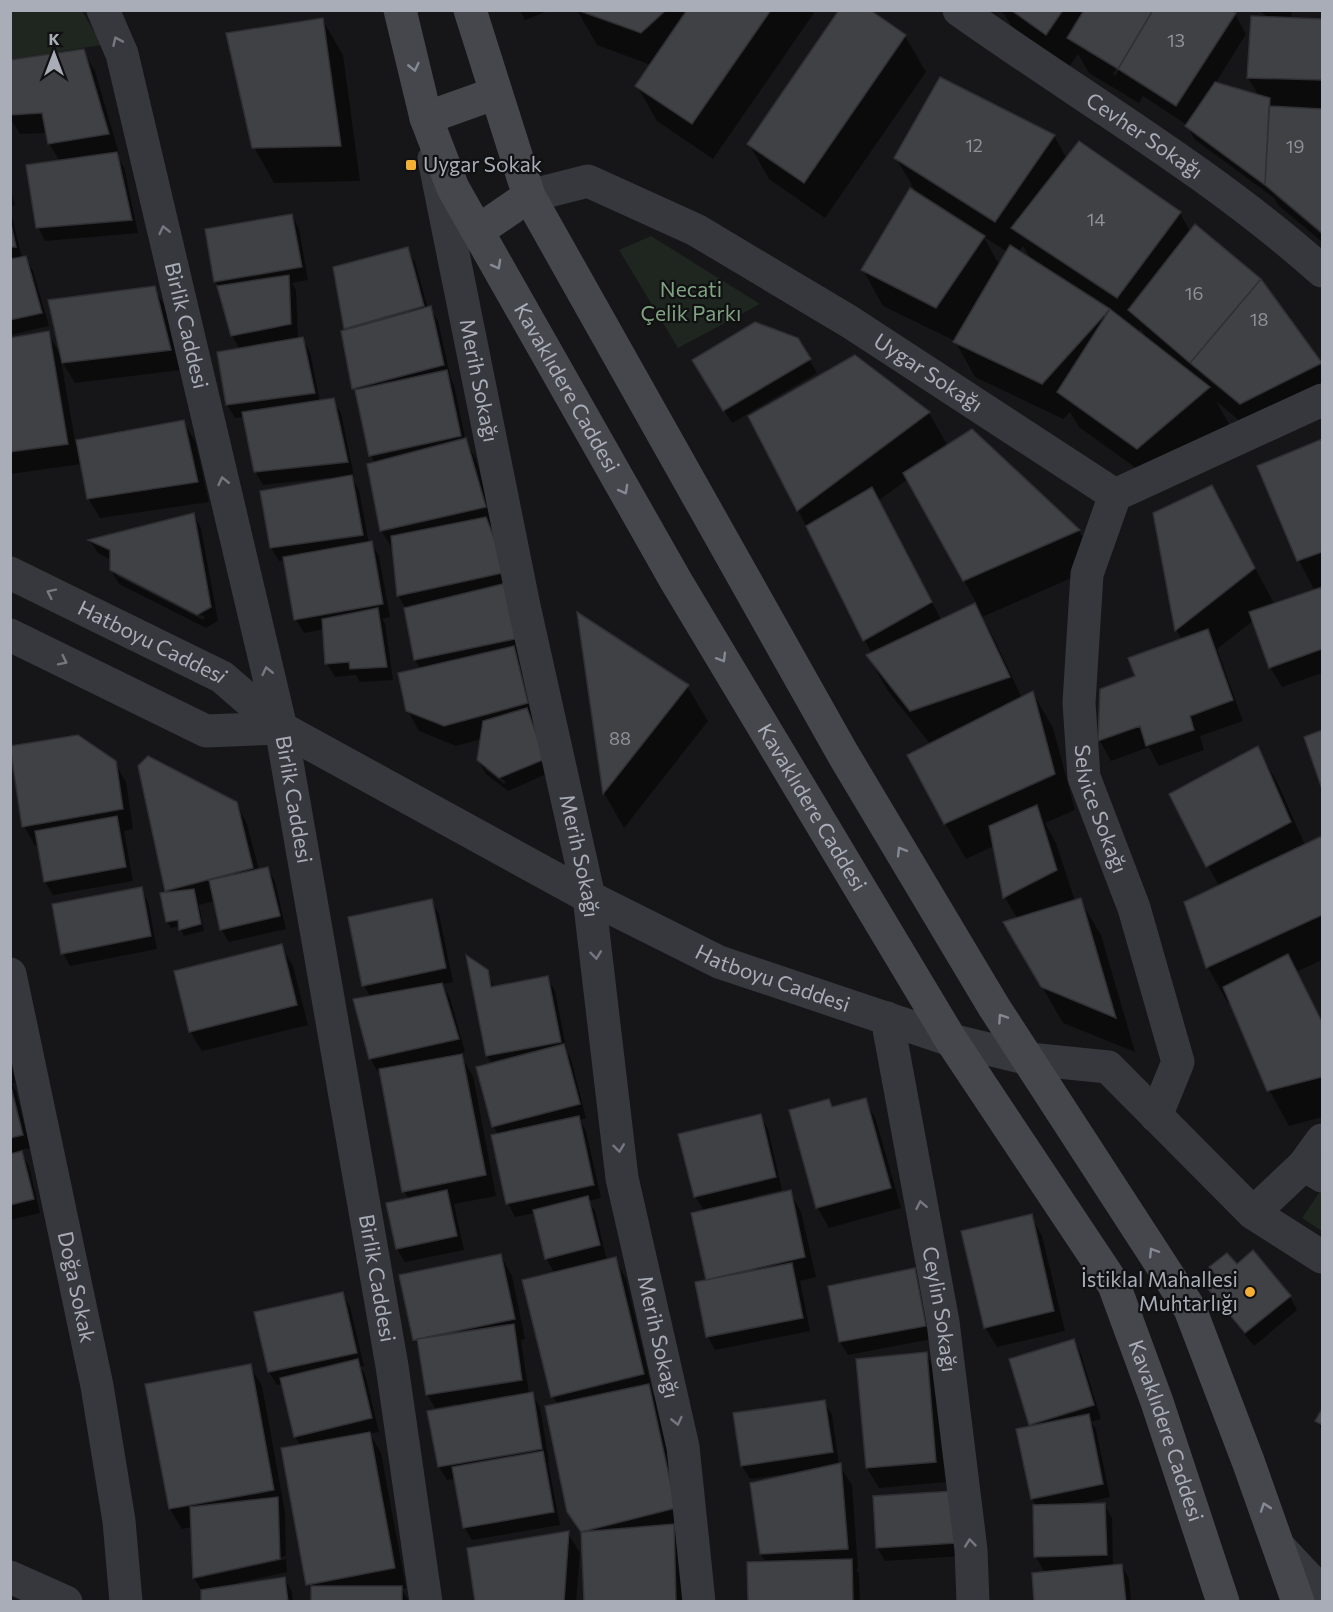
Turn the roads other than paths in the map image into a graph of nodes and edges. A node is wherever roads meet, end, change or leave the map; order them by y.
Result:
1 (103, 10) edge
2 (400, 10) edge
3 (470, 10) edge
4 (959, 10) edge
5 (496, 93) junction
6 (426, 118) junction
7 (529, 196) junction
8 (478, 231) junction
9 (1323, 272) edge
10 (1323, 400) edge
11 (1114, 495) junction
12 (10, 573) edge
13 (10, 635) edge
14 (281, 728) junction
15 (589, 897) junction
16 (10, 975) edge
17 (887, 1018) junction
18 (951, 1040) junction
19 (1029, 1059) junction
20 (1156, 1116) junction
21 (1316, 1160) edge
22 (1253, 1213) junction
23 (1323, 1257) edge
24 (1279, 1547) junction
25 (10, 1576) edge
26 (1323, 1593) edge
27 (66, 1602) edge
28 (126, 1602) edge
29 (426, 1602) edge
30 (699, 1602) edge
31 (973, 1602) edge
32 (1223, 1602) edge
33 (1298, 1602) edge

14 -> 1 street, Birlik Caddesi
2 -> 6 main road, Kavaklıdere Caddesi
3 - 5 main road
4 - 9 street, Cevher Sokağı
5 - 6 main road
5 - 7 main road
6 - 8 main road, Kavaklıdere Caddesi
6 - 15 street, Merih Sokağı
7 - 8 main road
7 - 11 street, Uygar Sokağı
19 -> 7 main road
8 -> 18 main road, Kavaklıdere Caddesi
10 - 11 street
11 - 20 street, Selvice Sokağı
14 -> 12 street, Hatboyu Caddesi
13 -> 14 street
14 - 15 street, Hatboyu Caddesi
14 - 29 street, Birlik Caddesi
15 - 17 street, Hatboyu Caddesi
15 -> 30 street, Merih Sokağı
16 - 28 street, Doğa Sokak
17 - 18 street, Hatboyu Caddesi
31 -> 17 street, Ceylin Sokağı
18 - 19 street, Hatboyu Caddesi
18 - 32 main road, Kavaklıdere Caddesi
19 - 20 street, Hatboyu Caddesi
24 -> 19 main road
20 - 22 street, Hatboyu Caddesi
21 - 22 street
22 - 23 street, Hatboyu Caddesi
24 - 26 street
24 - 33 main road
25 - 27 street

